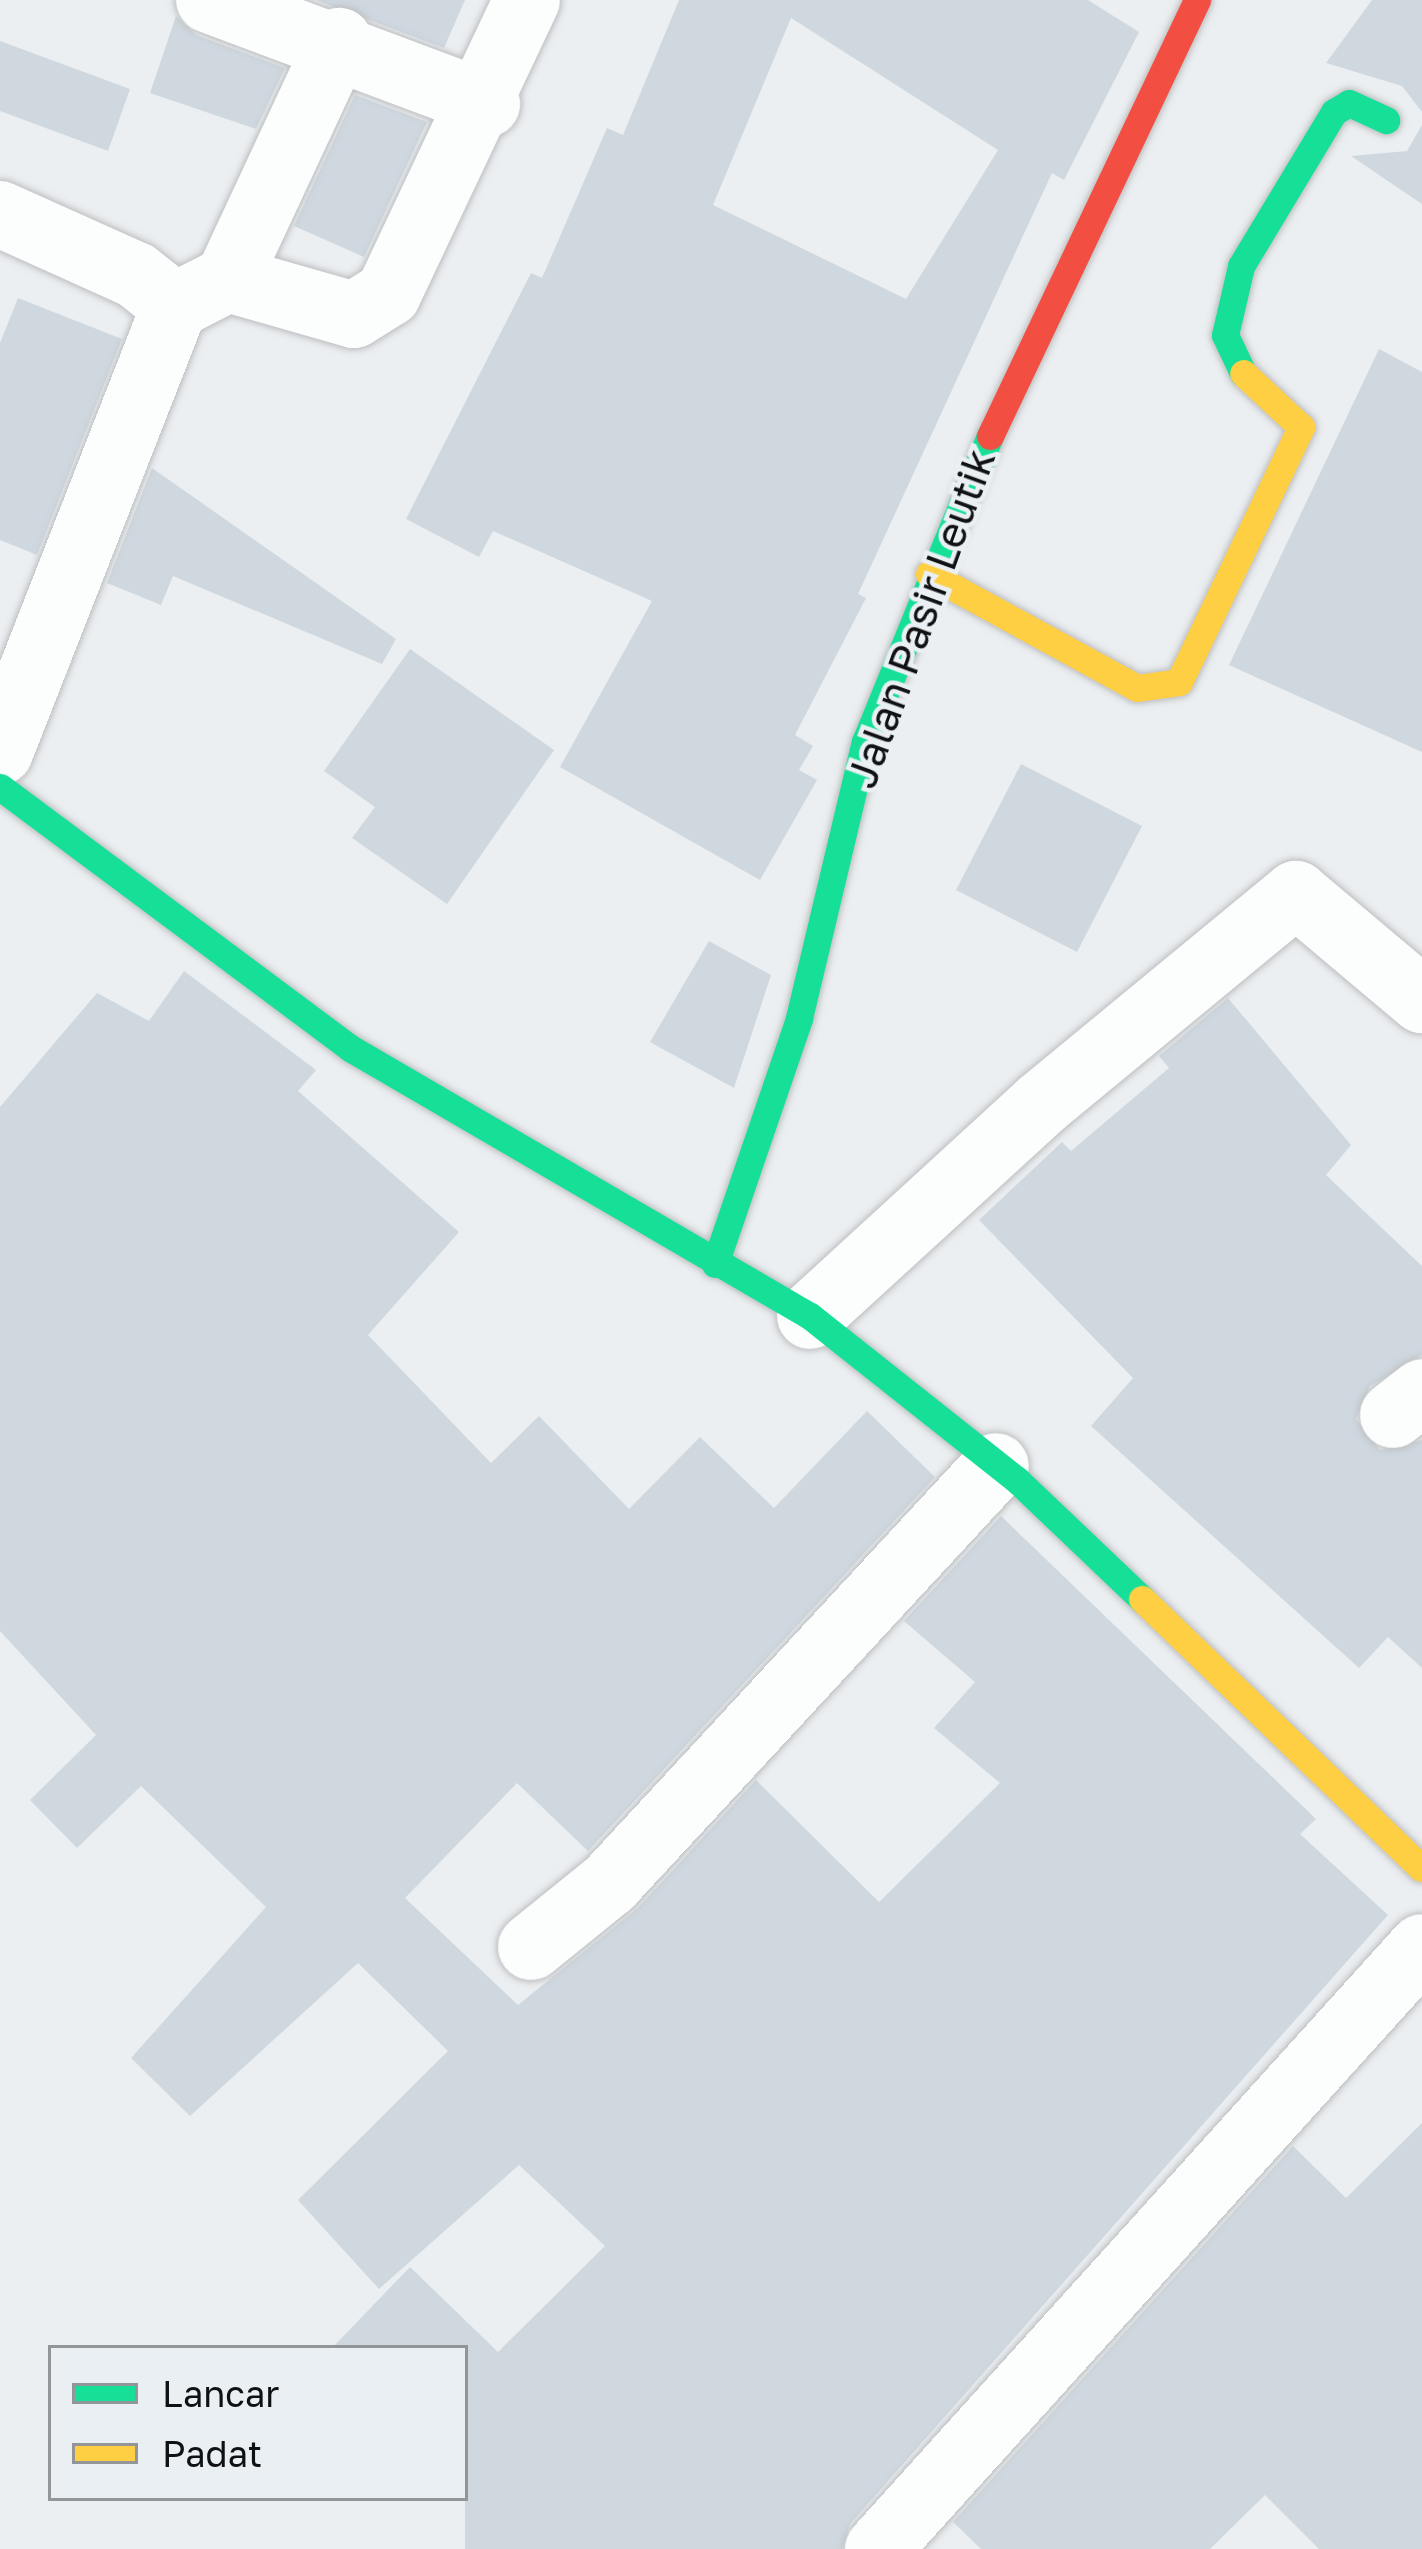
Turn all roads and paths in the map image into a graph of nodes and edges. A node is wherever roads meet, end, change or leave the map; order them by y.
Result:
1 (209, 0) edge
2 (527, 0) edge
3 (1198, 0) edge
4 (339, 41) junction
5 (487, 104) junction
6 (1386, 120) dead end
7 (0, 214) edge
8 (202, 292) junction
9 (929, 574) junction
10 (0, 752) edge
11 (0, 787) edge
12 (1422, 1000) edge
13 (715, 1264) junction
14 (810, 1316) junction
15 (997, 1466) junction
16 (1422, 1868) edge
17 (530, 1947) dead end
18 (1422, 1947) edge
19 (878, 2549) edge

1 - 4 street
2 - 5 street
3 - 9 street, Jalan Pasir Leutik
4 - 5 street
4 - 8 street
5 - 8 street
6 - 9 street
7 - 8 street
8 - 10 street
9 - 13 street, Jalan Pasir Leutik
11 - 13 street
12 - 14 street
13 - 14 street
14 - 15 street
15 - 16 street
15 - 17 street
18 - 19 street

